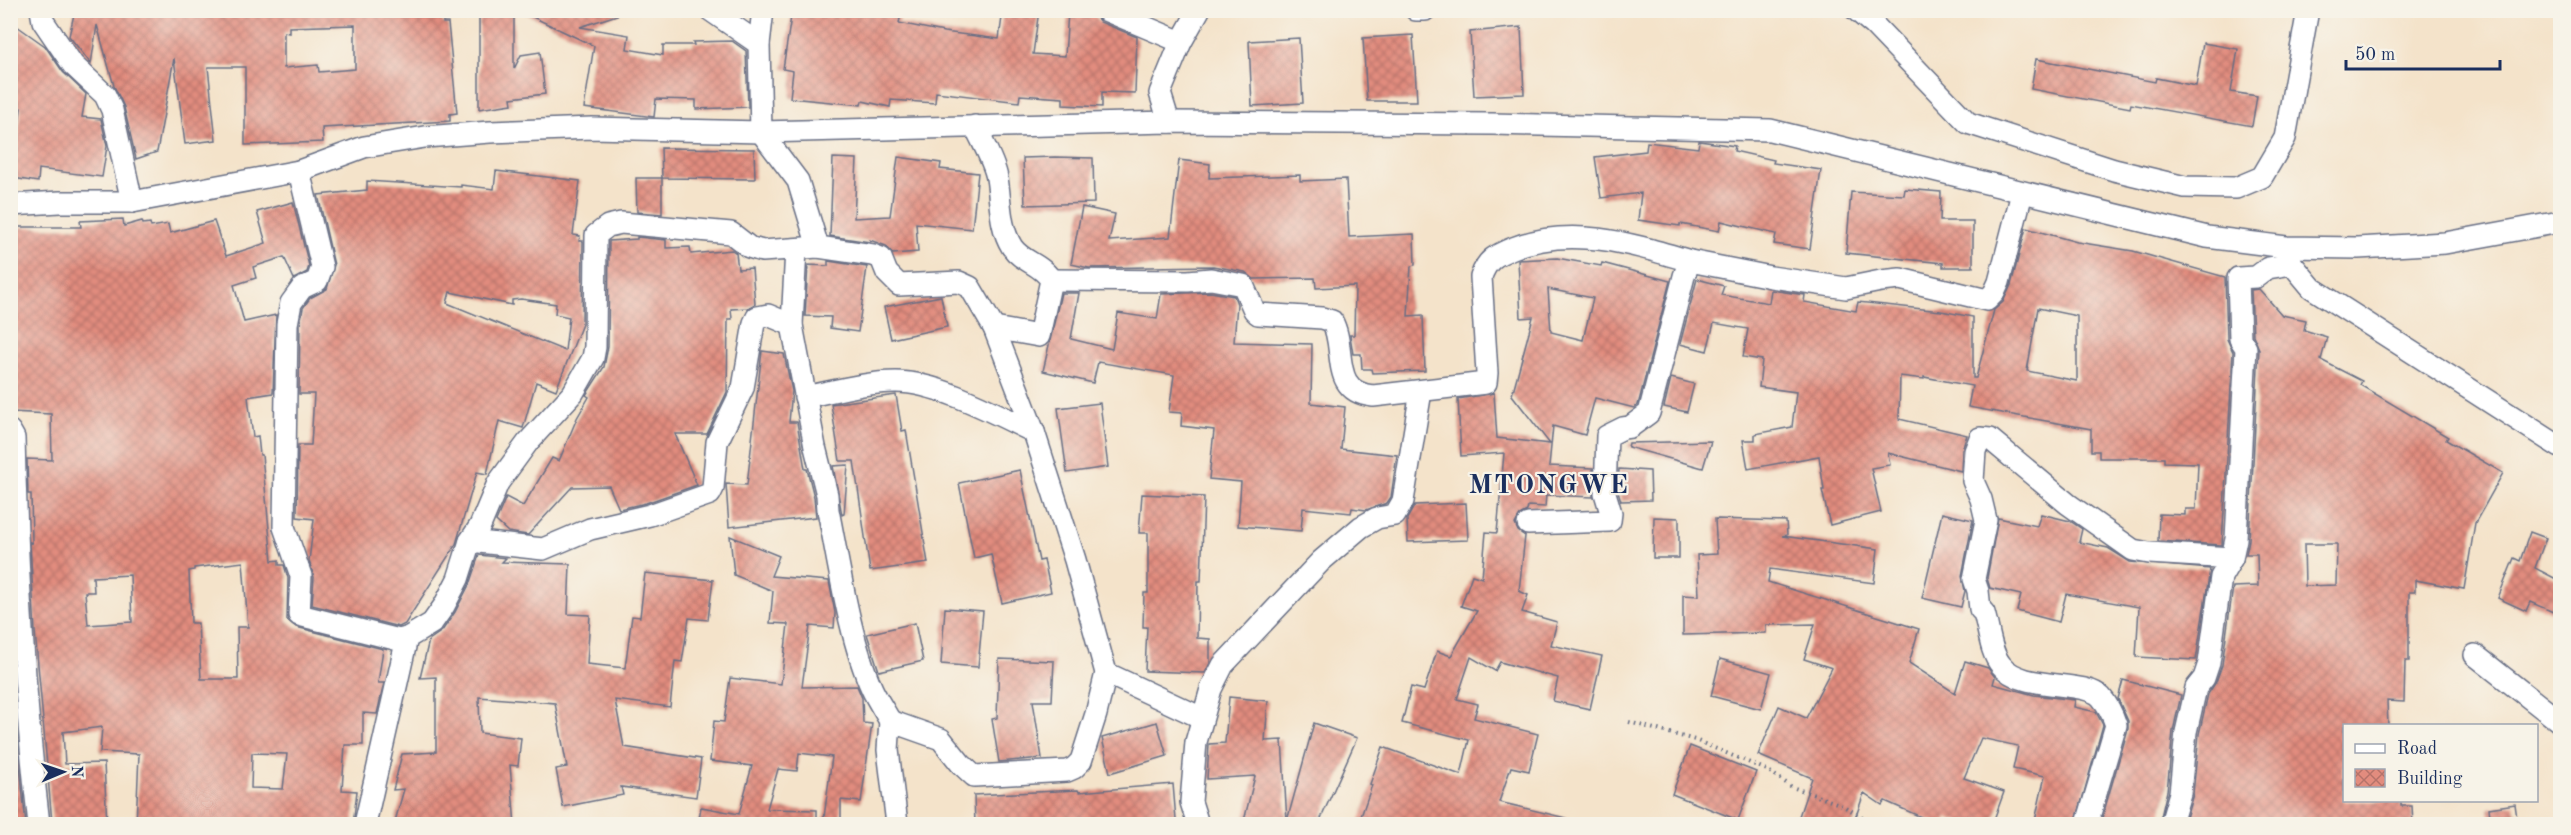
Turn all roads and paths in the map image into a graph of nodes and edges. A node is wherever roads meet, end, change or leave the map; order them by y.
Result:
1 (40, 10) edge
2 (710, 10) edge
3 (763, 10) edge
4 (1105, 10) edge
5 (1198, 10) edge
6 (1416, 10) edge
7 (1425, 10) edge
8 (1856, 10) edge
9 (2308, 10) edge
10 (1181, 42) junction
11 (759, 44) junction
12 (1169, 122) junction
13 (975, 126) junction
14 (761, 132) junction
15 (299, 171) junction
16 (2022, 193) junction
17 (132, 202) junction
18 (10, 205) edge
19 (2560, 222) edge
20 (818, 247) junction
21 (796, 249) junction
22 (2289, 256) junction
23 (1690, 261) junction
24 (1051, 280) junction
25 (792, 325) junction
26 (994, 328) junction
27 (1421, 391) junction
28 (805, 397) junction
29 (10, 431) edge
30 (1034, 432) junction
31 (2560, 447) edge
32 (1528, 524) dead end
33 (470, 541) junction
34 (2232, 558) junction
35 (15, 601) edge
36 (407, 638) junction
37 (2475, 655) dead end
38 (1106, 673) junction
39 (1202, 718) junction
40 (890, 721) junction
41 (1629, 722) dead end
42 (2560, 722) edge
43 (39, 825) edge
44 (365, 825) edge
45 (897, 825) edge
46 (1198, 825) edge
47 (1874, 825) edge
48 (2087, 825) edge
49 (2172, 825) edge

1 - 17 street
2 - 11 street
3 - 11 street
4 - 10 street
5 - 10 street
6 - 7 street
8 - 9 street
10 - 12 street
11 - 14 street
12 - 13 street
12 - 16 street
13 - 14 street
13 - 24 street
14 - 15 street
14 - 20 street
15 - 17 street
15 - 36 street
16 - 22 street
16 - 23 street
17 - 18 street
19 - 22 street
20 - 21 street
20 - 26 street
21 - 25 street
21 - 33 street
22 - 31 street
22 - 34 street
23 - 27 street
23 - 32 street
24 - 26 street
24 - 27 street
25 - 28 street
25 - 33 street
26 - 30 street
27 - 39 street
28 - 30 street
28 - 40 street
29 - 35 street
30 - 38 street
33 - 36 street
34 - 48 street
34 - 49 street
35 - 43 street
36 - 44 street
37 - 42 street
38 - 39 street
38 - 40 street
39 - 46 street
40 - 45 street
41 - 47 path

